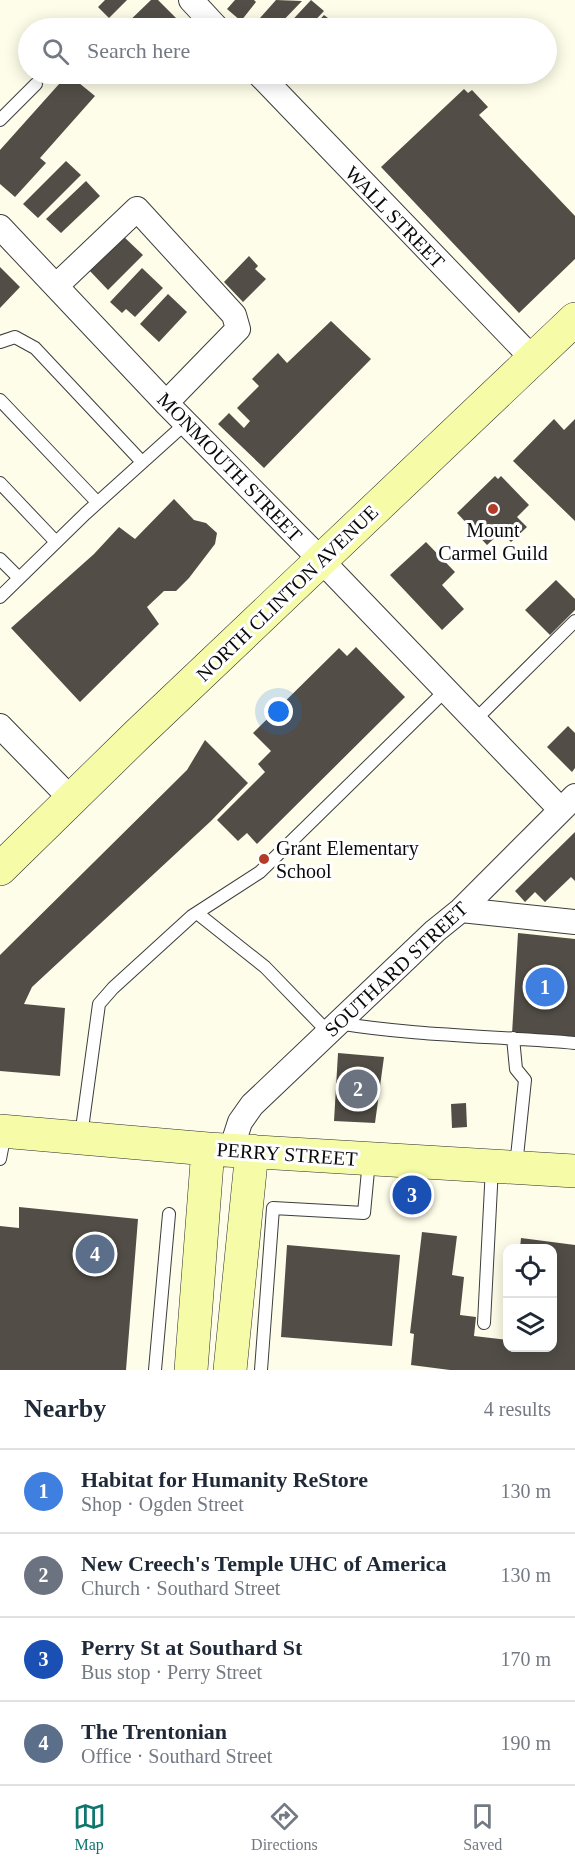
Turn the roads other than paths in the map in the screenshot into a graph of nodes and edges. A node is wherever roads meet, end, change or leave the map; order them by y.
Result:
1 (191, 0) edge
2 (208, 18) edge
3 (36, 84) dead end
4 (269, 84) edge
5 (0, 120) edge
6 (0, 227) edge
7 (56, 286) junction
8 (575, 319) edge
9 (0, 342) edge
10 (532, 359) junction
11 (0, 400) edge
12 (166, 403) junction
13 (186, 423) junction
14 (142, 462) junction
15 (0, 483) edge
16 (97, 502) junction
17 (56, 542) junction
18 (0, 559) edge
19 (321, 560) junction
20 (19, 578) junction
21 (0, 597) edge
22 (575, 621) edge
23 (446, 690) junction
24 (476, 720) junction
25 (0, 726) edge
26 (70, 799) junction
27 (568, 803) edge
28 (0, 869) edge
29 (460, 910) junction
30 (197, 913) junction
31 (575, 922) edge
32 (333, 1028) junction
33 (513, 1038) junction
34 (575, 1042) edge
35 (81, 1137) junction
36 (2, 1141) edge
37 (230, 1150) junction
38 (369, 1159) junction
39 (504, 1167) junction
40 (575, 1171) edge
41 (169, 1214) dead end
42 (484, 1323) dead end
43 (155, 1370) edge
44 (191, 1370) edge
45 (230, 1370) edge
46 (261, 1370) edge

1 - 2 street
3 - 5 lane
4 - 10 street, WALL STREET
6 - 7 street, MONMOUTH STREET
7 - 12 street, MONMOUTH STREET
7 - 12 street
8 - 10 street, NORTH CLINTON AVENUE
9 - 14 lane
10 - 19 street, NORTH CLINTON AVENUE
11 - 16 lane
12 - 13 street, MONMOUTH STREET
13 - 14 lane
13 - 19 street, MONMOUTH STREET
14 - 16 lane
15 - 17 lane
16 - 17 lane
17 - 20 lane
18 - 20 lane
19 - 23 street, MONMOUTH STREET
19 - 26 street, NORTH CLINTON AVENUE
20 - 21 lane
22 - 24 lane
23 - 24 street, MONMOUTH STREET
23 - 30 lane
24 - 27 street, MONMOUTH STREET
25 - 26 street
26 - 28 street, NORTH CLINTON AVENUE
27 - 29 street, SOUTHARD STREET
29 - 31 street
29 - 32 street, SOUTHARD STREET
30 - 32 lane
30 - 35 lane
32 - 33 lane
32 - 37 street, SOUTHARD STREET
33 - 34 lane
33 - 39 lane
35 - 36 street, PERRY STREET
35 - 37 street, PERRY STREET
37 - 38 street, PERRY STREET
37 - 44 street, SOUTHARD STREET
37 - 45 street, SOUTHARD STREET
38 - 39 street, PERRY STREET
38 - 46 lane
39 - 40 street, PERRY STREET
39 - 42 lane
41 - 43 lane

